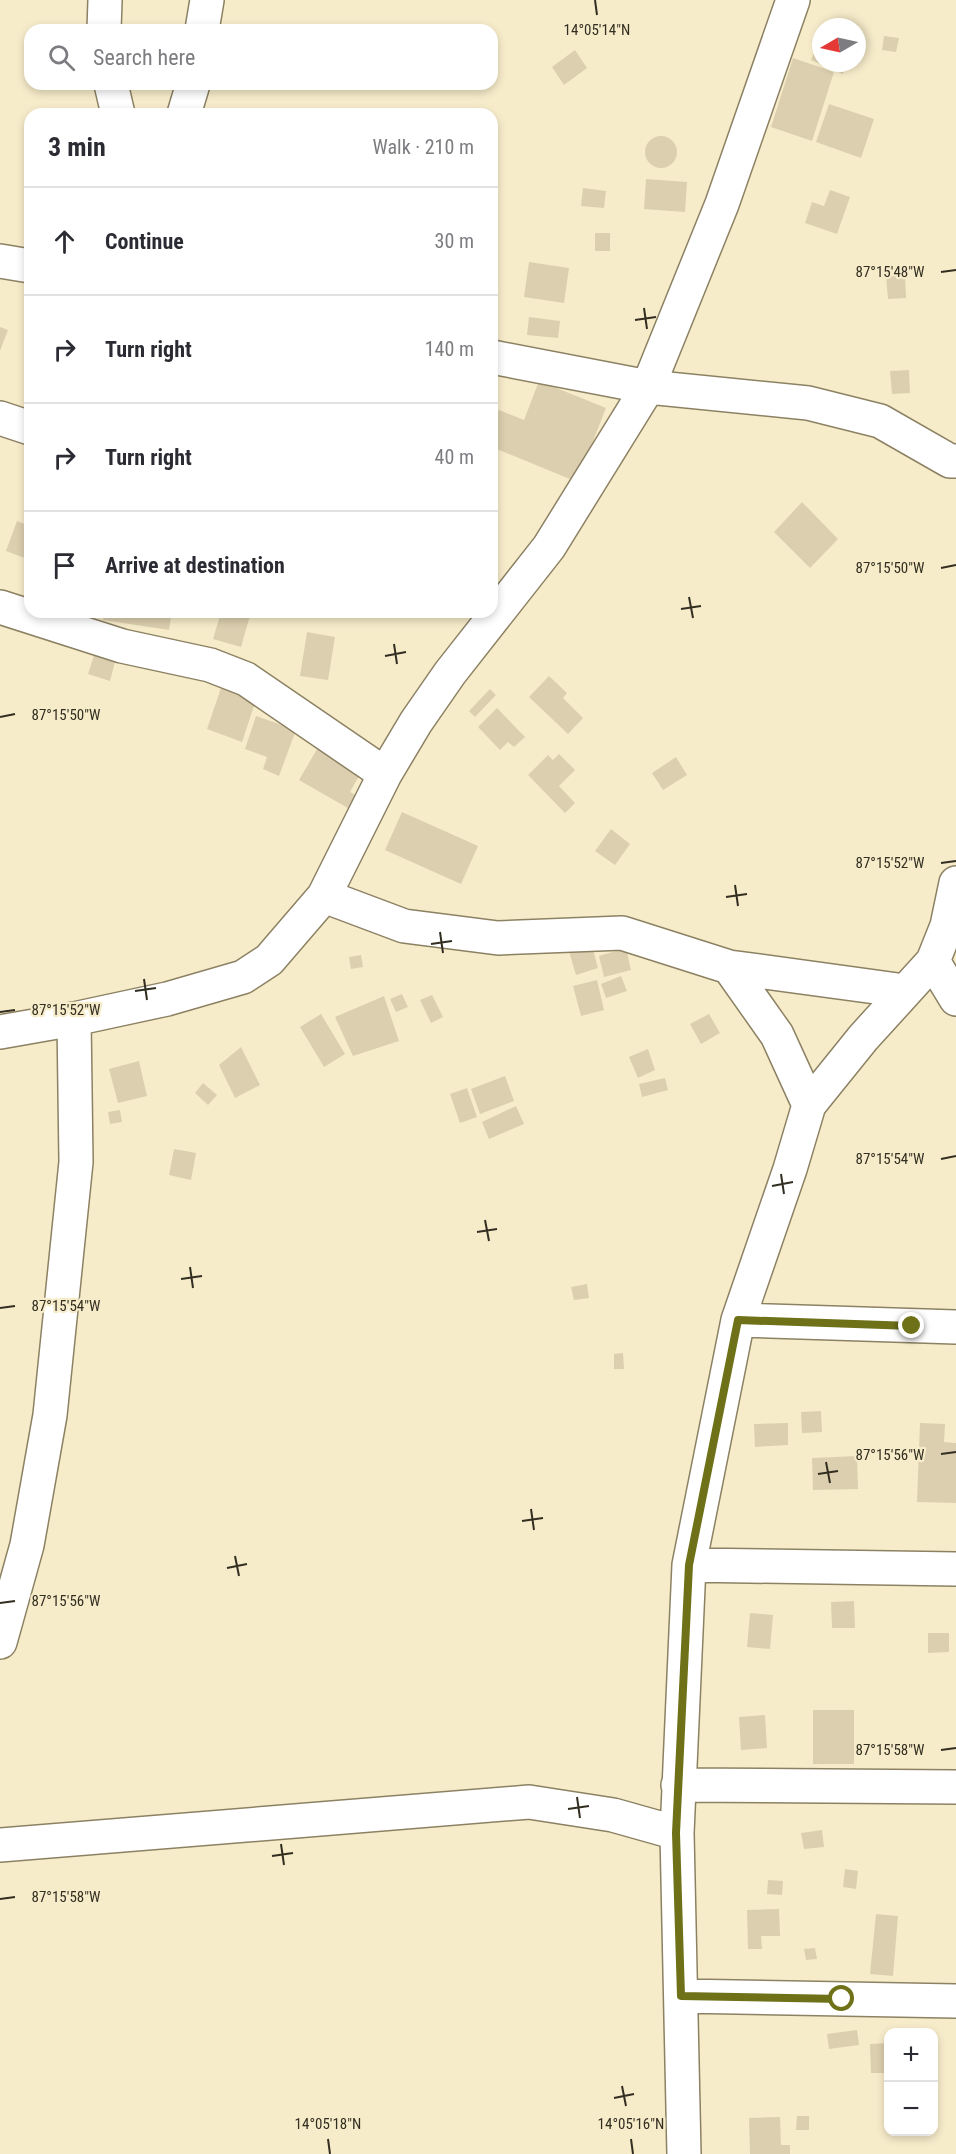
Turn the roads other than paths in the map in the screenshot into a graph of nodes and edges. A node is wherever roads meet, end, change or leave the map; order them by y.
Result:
1 (105, 0) edge
2 (207, 0) edge
3 (793, 0) edge
4 (104, 24) edge
5 (203, 24) edge
6 (112, 90) edge
7 (191, 90) edge
8 (117, 108) edge
9 (186, 108) edge
10 (0, 261) edge
11 (24, 265) edge
12 (498, 358) edge
13 (648, 387) junction
14 (0, 418) edge
15 (24, 426) edge
16 (954, 464) edge
17 (0, 607) edge
18 (498, 612) edge
19 (24, 615) edge
20 (34, 618) edge
21 (493, 618) edge
22 (385, 774) junction
23 (956, 882) edge
24 (324, 896) junction
25 (933, 961) junction
26 (729, 967) junction
27 (905, 991) junction
28 (956, 999) edge
29 (74, 1019) junction
30 (0, 1032) edge
31 (809, 1105) junction
32 (738, 1320) junction
33 (956, 1327) edge
34 (689, 1565) junction
35 (956, 1569) edge
36 (0, 1642) edge
37 (678, 1785) junction
38 (956, 1787) edge
39 (676, 1833) junction
40 (0, 1845) edge
41 (681, 1996) junction
42 (956, 2001) edge
43 (684, 2154) edge

1 - 4 street
2 - 5 street
3 - 13 street
6 - 8 street
7 - 9 street
10 - 11 street
12 - 13 street
13 - 16 street
13 - 18 street
14 - 15 street
17 - 19 street
20 - 22 street
21 - 22 street
22 - 24 street
23 - 25 street
24 - 26 street
24 - 29 street
25 - 27 street
25 - 28 street
26 - 27 street
26 - 31 street
27 - 31 street
29 - 30 street
29 - 36 street
31 - 32 street
32 - 33 street
32 - 34 street
34 - 35 street
34 - 37 street
37 - 38 street
37 - 39 street
39 - 40 street
39 - 41 street
41 - 42 street
41 - 43 street

